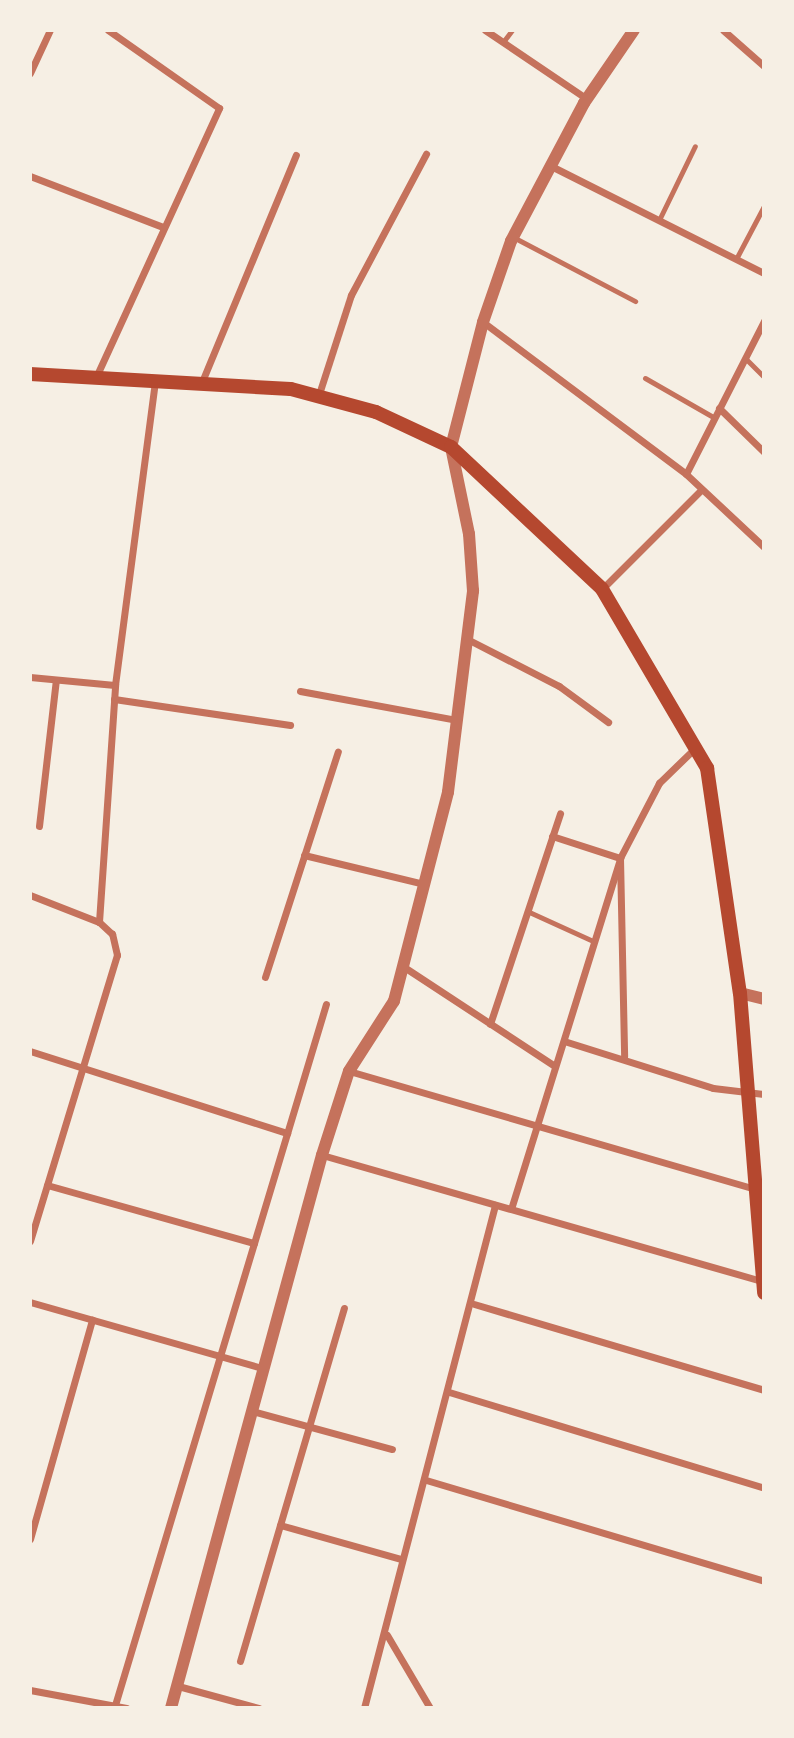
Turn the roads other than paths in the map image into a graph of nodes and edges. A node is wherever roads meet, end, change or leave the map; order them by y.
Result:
1 (50, 30) edge
2 (108, 30) edge
3 (485, 30) edge
4 (512, 30) edge
5 (634, 30) edge
6 (723, 30) edge
7 (503, 42) junction
8 (764, 66) edge
9 (30, 73) edge
10 (587, 99) junction
11 (695, 146) dead end
12 (426, 154) dead end
13 (296, 155) dead end
14 (551, 166) junction
15 (30, 176) edge
16 (764, 206) edge
17 (659, 220) junction
18 (163, 227) junction
19 (513, 237) junction
20 (736, 258) junction
21 (764, 273) edge
22 (635, 301) dead end
23 (764, 321) edge
24 (483, 322) junction
25 (745, 358) junction
26 (30, 374) edge
27 (96, 377) junction
28 (764, 377) edge
29 (645, 378) dead end
30 (155, 382) junction
31 (201, 385) junction
32 (319, 394) junction
33 (719, 408) junction
34 (713, 418) junction
35 (451, 447) junction
36 (764, 452) edge
37 (686, 474) junction
38 (701, 489) junction
39 (764, 547) edge
40 (602, 589) junction
41 (471, 641) junction
42 (30, 677) edge
43 (56, 680) junction
44 (115, 685) junction
45 (300, 691) dead end
46 (114, 699) junction
47 (459, 720) junction
48 (608, 722) dead end
49 (290, 725) dead end
50 (698, 745) junction
51 (338, 751) dead end
52 (560, 813) dead end
53 (39, 826) dead end
54 (552, 836) junction
55 (304, 855) junction
56 (620, 858) junction
57 (424, 884) junction
58 (30, 895) edge
59 (527, 911) junction
60 (99, 922) junction
61 (591, 940) junction
62 (404, 967) junction
63 (265, 976) dead end
64 (740, 993) junction
65 (764, 999) edge
66 (326, 1004) dead end
67 (490, 1024) junction
68 (564, 1041) junction
69 (30, 1051) edge
70 (624, 1056) junction
71 (553, 1065) junction
72 (82, 1069) junction
73 (349, 1070) junction
74 (746, 1094) junction
75 (764, 1094) edge
76 (533, 1124) junction
77 (287, 1133) junction
78 (322, 1155) junction
79 (47, 1185) junction
80 (757, 1190) junction
81 (495, 1205) junction
82 (511, 1209) junction
83 (30, 1241) edge
84 (254, 1243) junction
85 (763, 1287) edge
86 (30, 1302) edge
87 (474, 1304) junction
88 (344, 1308) dead end
89 (92, 1320) junction
90 (220, 1357) junction
91 (261, 1368) junction
92 (764, 1390) edge
93 (449, 1392) junction
94 (252, 1410) junction
95 (309, 1426) junction
96 (393, 1449) dead end
97 (426, 1480) junction
98 (764, 1488) edge
99 (280, 1525) junction
100 (30, 1539) edge
101 (401, 1559) junction
102 (764, 1581) edge
103 (387, 1634) junction
104 (240, 1661) dead end
105 (178, 1686) junction
106 (30, 1690) edge
107 (116, 1705) junction
108 (127, 1708) edge
109 (171, 1708) edge
110 (259, 1708) edge
111 (364, 1708) edge
112 (430, 1708) edge

1 - 9 street
2 - 18 street
3 - 7 street
4 - 7 lane
5 - 10 street
6 - 8 street
7 - 10 street
10 - 14 street
11 - 17 lane
12 - 32 street
13 - 31 street
14 - 17 street
14 - 19 street
15 - 18 street
16 - 20 lane
17 - 20 street
18 - 27 street
19 - 22 lane
19 - 24 street
20 - 21 street
23 - 25 street
24 - 35 street
24 - 37 street
25 - 28 lane
25 - 33 street
26 - 27 main road
27 - 30 main road
29 - 34 lane
30 - 31 main road
30 - 44 street
31 - 32 main road
32 - 35 main road
33 - 34 street
33 - 36 street
34 - 37 street
35 - 40 main road
35 - 41 street
37 - 38 street
38 - 39 street
38 - 40 street
40 - 50 main road
41 - 47 street
41 - 48 street
42 - 43 street
43 - 44 street
43 - 53 street
44 - 46 street
45 - 47 street
46 - 49 street
46 - 60 street
47 - 57 street
50 - 56 street
50 - 64 main road
51 - 55 street
52 - 54 street
54 - 56 street
54 - 59 street
55 - 57 street
55 - 63 street
56 - 61 street
56 - 70 street
57 - 62 street
58 - 60 street
59 - 61 lane
59 - 67 street
60 - 72 street
61 - 68 street
62 - 67 street
62 - 73 street
64 - 65 street
64 - 74 main road
66 - 77 street
67 - 71 street
68 - 70 street
68 - 71 street
69 - 72 street
70 - 74 street
71 - 76 street
72 - 77 street
72 - 79 street
73 - 76 street
73 - 78 street
74 - 75 street
74 - 80 main road
76 - 80 street
76 - 82 street
77 - 84 street
78 - 81 street
78 - 91 street
79 - 83 street
79 - 84 street
80 - 85 main road
81 - 82 street
81 - 87 street
82 - 85 street
84 - 90 street
86 - 89 street
87 - 92 street
87 - 93 street
88 - 95 street
89 - 90 street
89 - 100 street
90 - 91 street
90 - 107 street
91 - 94 street
93 - 97 street
93 - 98 street
94 - 95 street
94 - 105 street
95 - 96 street
95 - 99 street
97 - 101 street
97 - 102 street
99 - 101 street
99 - 104 street
101 - 103 street
103 - 111 street
103 - 112 street
105 - 109 street
105 - 110 street
106 - 107 street
107 - 108 street

